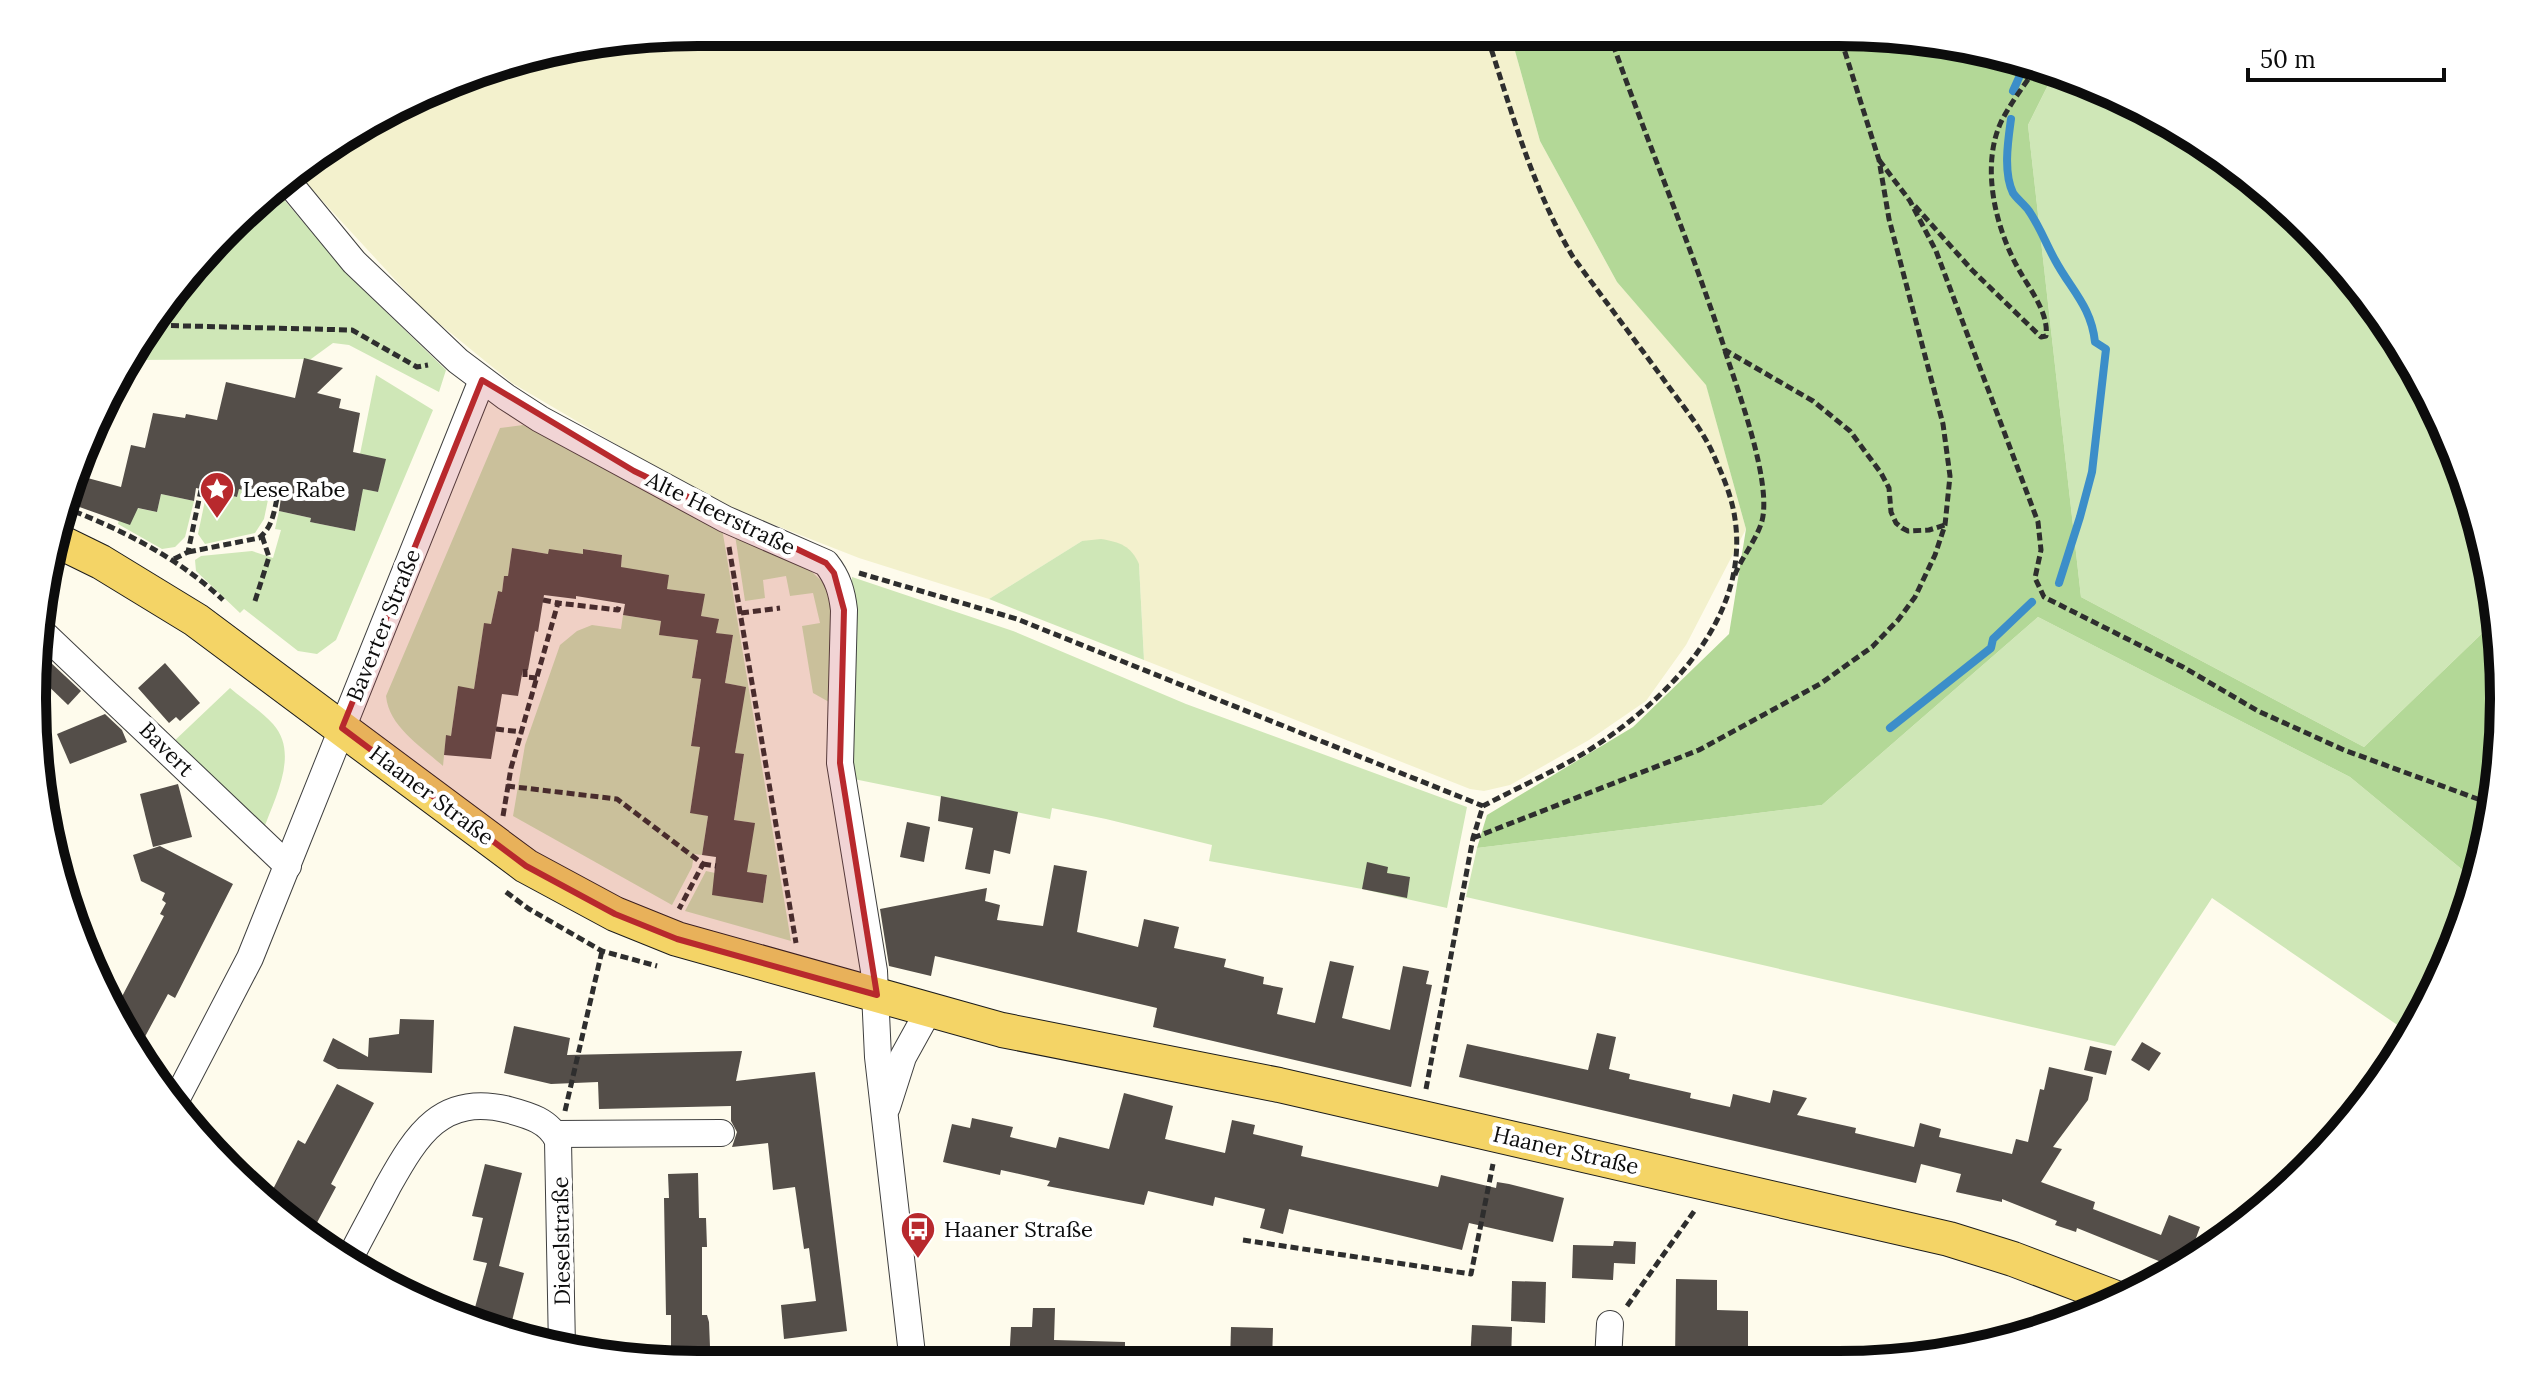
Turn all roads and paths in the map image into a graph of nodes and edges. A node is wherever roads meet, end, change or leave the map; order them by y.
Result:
1 (1490, 46) edge
2 (1614, 46) edge
3 (1843, 46) edge
4 (2031, 76) edge
5 (1879, 160) junction
6 (293, 188) edge
7 (1910, 201) junction
8 (164, 325) edge
9 (1725, 350) junction
10 (458, 361) junction
11 (482, 380) junction
12 (201, 490) dead end
13 (278, 494) dead end
14 (74, 511) edge
15 (725, 519) junction
16 (1945, 525) junction
17 (262, 536) junction
18 (65, 544) edge
19 (188, 552) junction
20 (174, 559) junction
21 (826, 563) junction
22 (1731, 586) junction
23 (543, 600) dead end
24 (225, 601) dead end
25 (255, 601) dead end
26 (558, 603) junction
27 (620, 603) dead end
28 (780, 608) dead end
29 (741, 613) junction
30 (49, 639) edge
31 (525, 669) dead end
32 (538, 678) junction
33 (342, 728) junction
34 (496, 729) dead end
35 (522, 732) junction
36 (507, 786) junction
37 (2481, 800) edge
38 (1483, 806) junction
39 (503, 817) dead end
40 (1473, 838) junction
41 (703, 864) junction
42 (288, 866) junction
43 (716, 866) dead end
44 (683, 915) dead end
45 (782, 944) dead end
46 (602, 951) dead end
47 (877, 995) junction
48 (929, 1010) junction
49 (179, 1094) edge
50 (885, 1114) junction
51 (1421, 1117) junction
52 (721, 1133) dead end
53 (555, 1134) junction
54 (1499, 1134) junction
55 (1707, 1183) junction
56 (1243, 1240) dead end
57 (353, 1252) edge
58 (2104, 1294) edge
59 (1610, 1324) joint
60 (562, 1336) edge
61 (912, 1351) edge
62 (1608, 1351) edge

1 - 22 path
2 - 9 path
3 - 5 path
4 - 7 path
5 - 7 path
5 - 16 path
6 - 10 street, Alte Heerstraße
7 - 37 path
8 - 10 path
9 - 16 path
9 - 22 path
10 - 11 street, Alte Heerstraße
11 - 15 street, Alte Heerstraße
11 - 33 street, Baverter Straße
12 - 19 path
13 - 17 path
14 - 20 path
15 - 21 street, Alte Heerstraße
15 - 29 path
16 - 40 path
17 - 19 path
17 - 25 path
18 - 33 main road, Baverter Straße
19 - 20 path
20 - 24 path
21 - 38 path
21 - 47 street
22 - 38 path
23 - 26 path
26 - 27 path
26 - 32 path
28 - 29 path
29 - 45 path
30 - 42 street, Bavert
31 - 32 path
32 - 35 path
33 - 42 street
33 - 47 main road, Haaner Straße
34 - 35 path
35 - 36 path
36 - 39 path
36 - 41 path
38 - 40 path
40 - 51 path
41 - 43 path
41 - 44 path
42 - 49 street
46 - 53 path
47 - 48 main road, Haaner Straße
47 - 50 street
48 - 50 street
48 - 51 main road, Haaner Straße
50 - 61 street
51 - 54 main road, Haaner Straße
52 - 53 street
53 - 57 street
53 - 60 street, Dieselstraße
54 - 55 main road, Haaner Straße
54 - 56 path
55 - 58 main road, Haaner Straße
55 - 59 path
59 - 62 street

